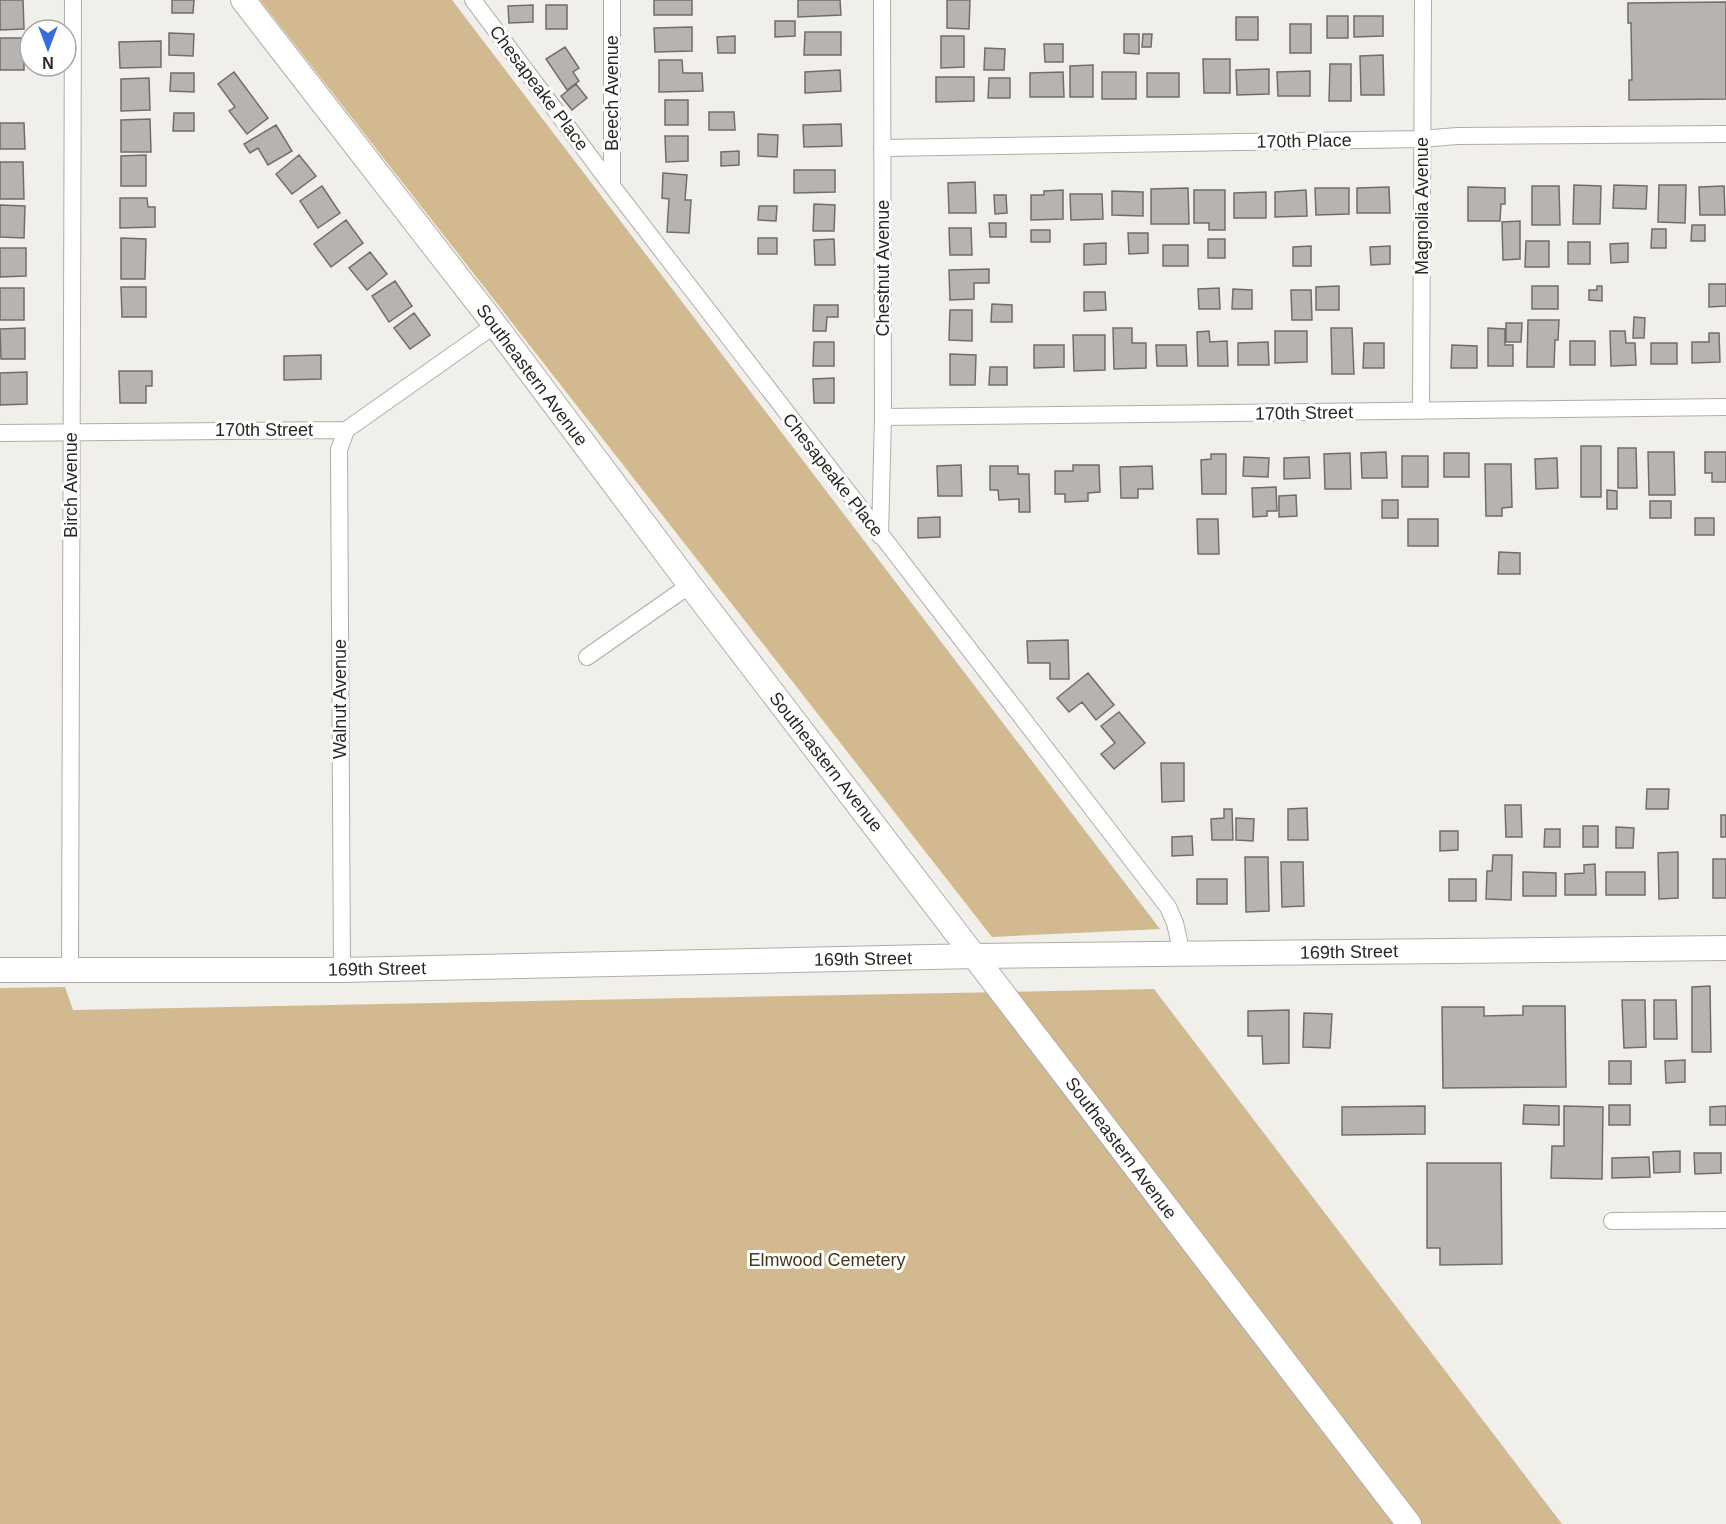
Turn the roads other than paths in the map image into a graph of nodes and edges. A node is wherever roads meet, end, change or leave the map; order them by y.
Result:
1 (73, 0) edge
2 (243, 0) edge
3 (473, 0) edge
4 (612, 0) edge
5 (882, 0) edge
6 (1423, 0) edge
7 (1726, 134) edge
8 (1422, 138) junction
9 (882, 148) junction
10 (612, 186) junction
11 (495, 325) junction
12 (1726, 407) edge
13 (1421, 411) junction
14 (883, 417) junction
15 (346, 430) junction
16 (71, 432) junction
17 (0, 433) edge
18 (880, 536) junction
19 (690, 585) junction
20 (586, 657) dead end
21 (1726, 948) edge
22 (1182, 954) junction
23 (975, 956) junction
24 (0, 970) edge
25 (70, 970) junction
26 (342, 970) junction
27 (1726, 1220) edge
28 (1612, 1221) dead end
29 (1409, 1524) edge

1 - 16 street, Birch Avenue
2 - 11 street, Southeastern Avenue
3 - 10 street, Chesapeake Place
4 - 10 street, Beech Avenue
5 - 9 street, Chestnut Avenue
6 - 8 street, Magnolia Avenue
7 - 8 street, 170th Place
8 - 9 street, 170th Place
8 - 13 street, Magnolia Avenue
9 - 14 street, Chestnut Avenue
10 - 18 street, Chesapeake Place
11 - 15 street
11 - 19 street, Southeastern Avenue
12 - 13 street, 170th Street
13 - 14 street, 170th Street
14 - 18 street, Chestnut Avenue
15 - 16 street, 170th Street
15 - 26 street, Walnut Avenue
16 - 17 street, 170th Street
16 - 25 street, Birch Avenue
18 - 22 street, Chesapeake Place
19 - 20 street
19 - 23 street, Southeastern Avenue
21 - 22 street, 169th Street
22 - 23 street, 169th Street
23 - 26 street, 169th Street
23 - 29 street, Southeastern Avenue
24 - 25 street, 169th Street
25 - 26 street, 169th Street
27 - 28 street

